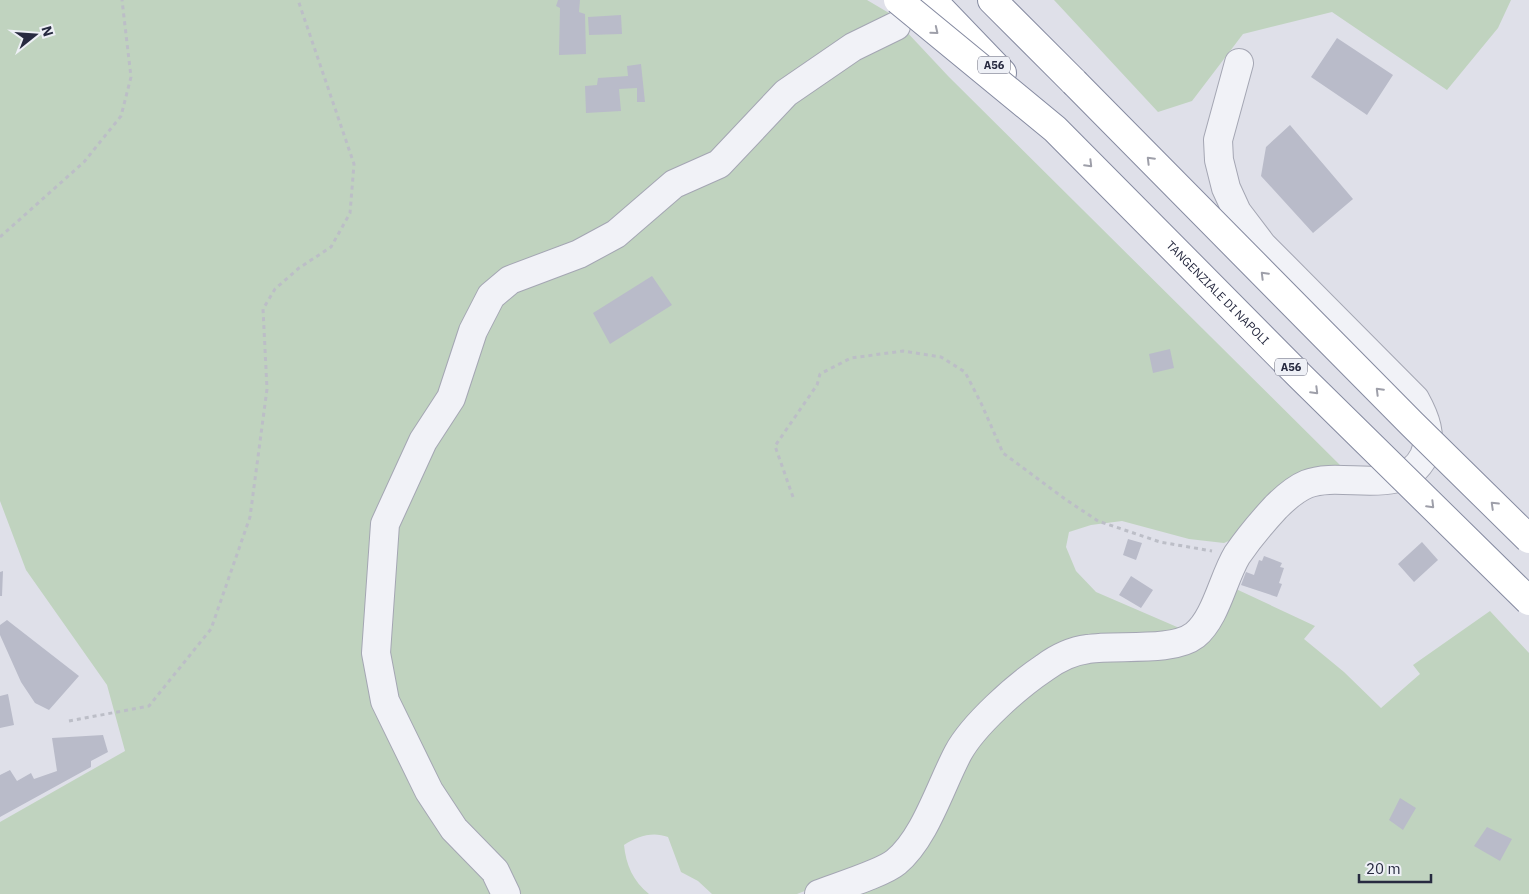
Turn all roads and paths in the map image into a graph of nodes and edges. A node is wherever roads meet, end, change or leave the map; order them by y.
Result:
1 (122, 0) edge
2 (298, 0) edge
3 (932, 0) edge
4 (992, 0) edge
5 (1011, 0) edge
6 (897, 13) edge
7 (1239, 63) dead end
8 (1074, 82) junction
9 (1055, 129) junction
10 (0, 237) edge
11 (793, 497) dead end
12 (1529, 539) edge
13 (1237, 555) junction
14 (1529, 601) edge
15 (70, 721) dead end
16 (506, 894) edge
17 (819, 894) edge

1 - 10 path
2 - 15 path
3 - 9 highway, TANGENZIALE DI NAPOLI / A56, bridge
4 - 8 highway
5 - 8 highway
6 -> 9 highway, bridge
6 - 16 street
7 - 13 street
12 -> 8 highway, bridge
9 -> 14 highway, TANGENZIALE DI NAPOLI / A56, bridge
11 - 13 path
13 - 17 street

